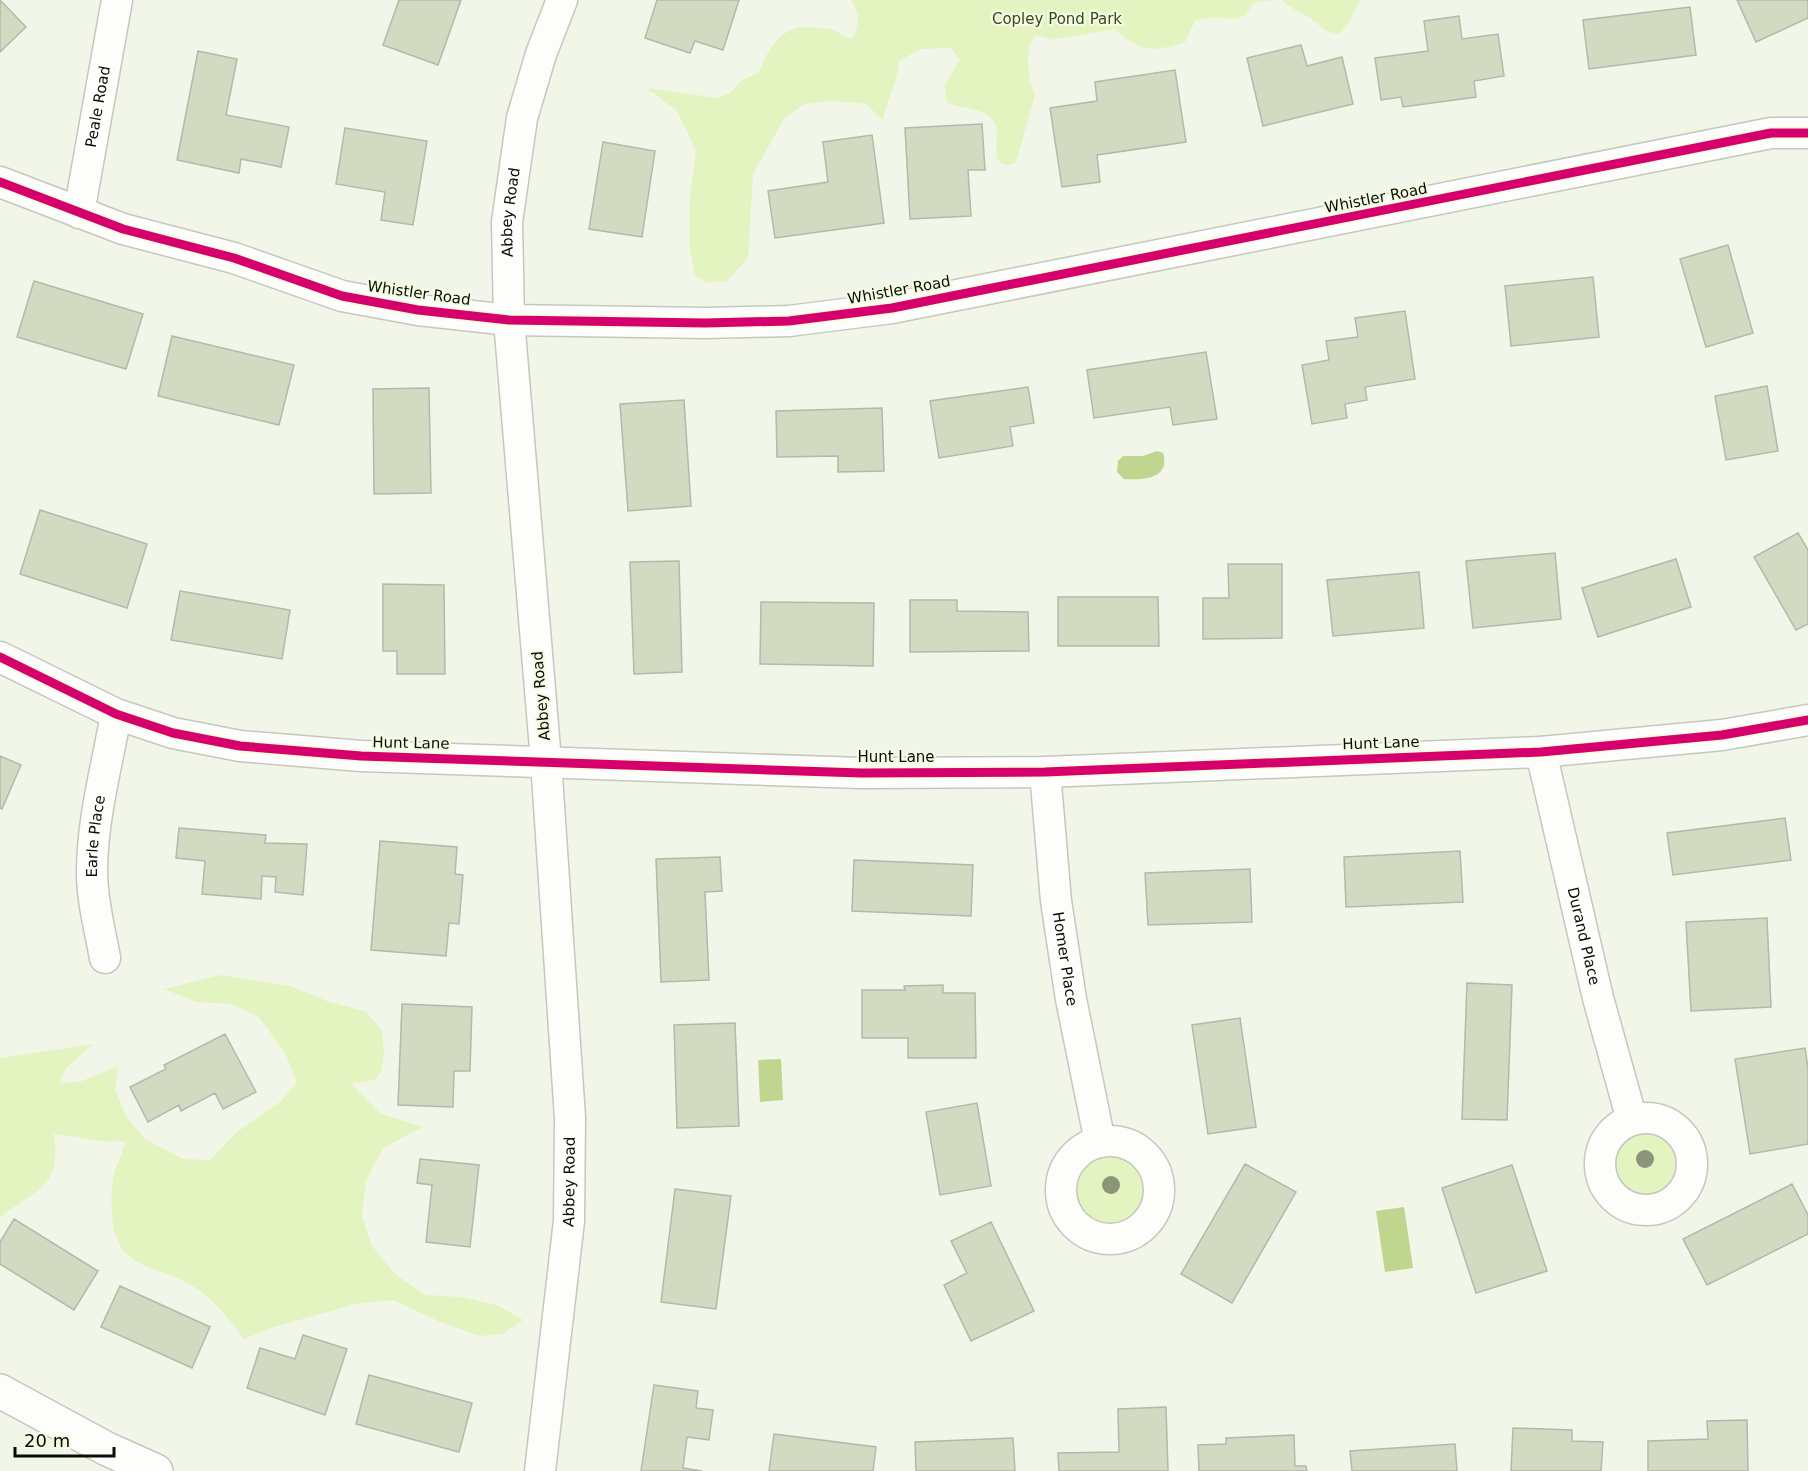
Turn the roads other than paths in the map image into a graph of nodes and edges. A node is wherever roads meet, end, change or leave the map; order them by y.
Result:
1 (117, 0) edge
2 (562, 0) edge
3 (1808, 133) edge
4 (0, 182) edge
5 (79, 213) junction
6 (509, 320) junction
7 (0, 657) edge
8 (116, 714) junction
9 (1808, 720) edge
10 (1541, 752) junction
11 (546, 761) junction
12 (1045, 772) junction
13 (105, 958) dead end
14 (1632, 1120) dead end
15 (1100, 1142) dead end
16 (0, 1391) edge
17 (156, 1471) edge
18 (540, 1471) edge

1 - 5 street, Peale Road
2 - 6 street, Abbey Road
3 - 6 street, Whistler Road
4 - 5 street, Whistler Road
5 - 6 street, Whistler Road
6 - 11 street, Abbey Road
7 - 8 street, Hunt Lane
8 - 11 street, Hunt Lane
8 - 13 street, Earle Place
9 - 10 street, Hunt Lane
10 - 12 street, Hunt Lane
10 - 14 street, Durand Place
11 - 12 street, Hunt Lane
11 - 18 street, Abbey Road
12 - 15 street, Homer Place
16 - 17 street

